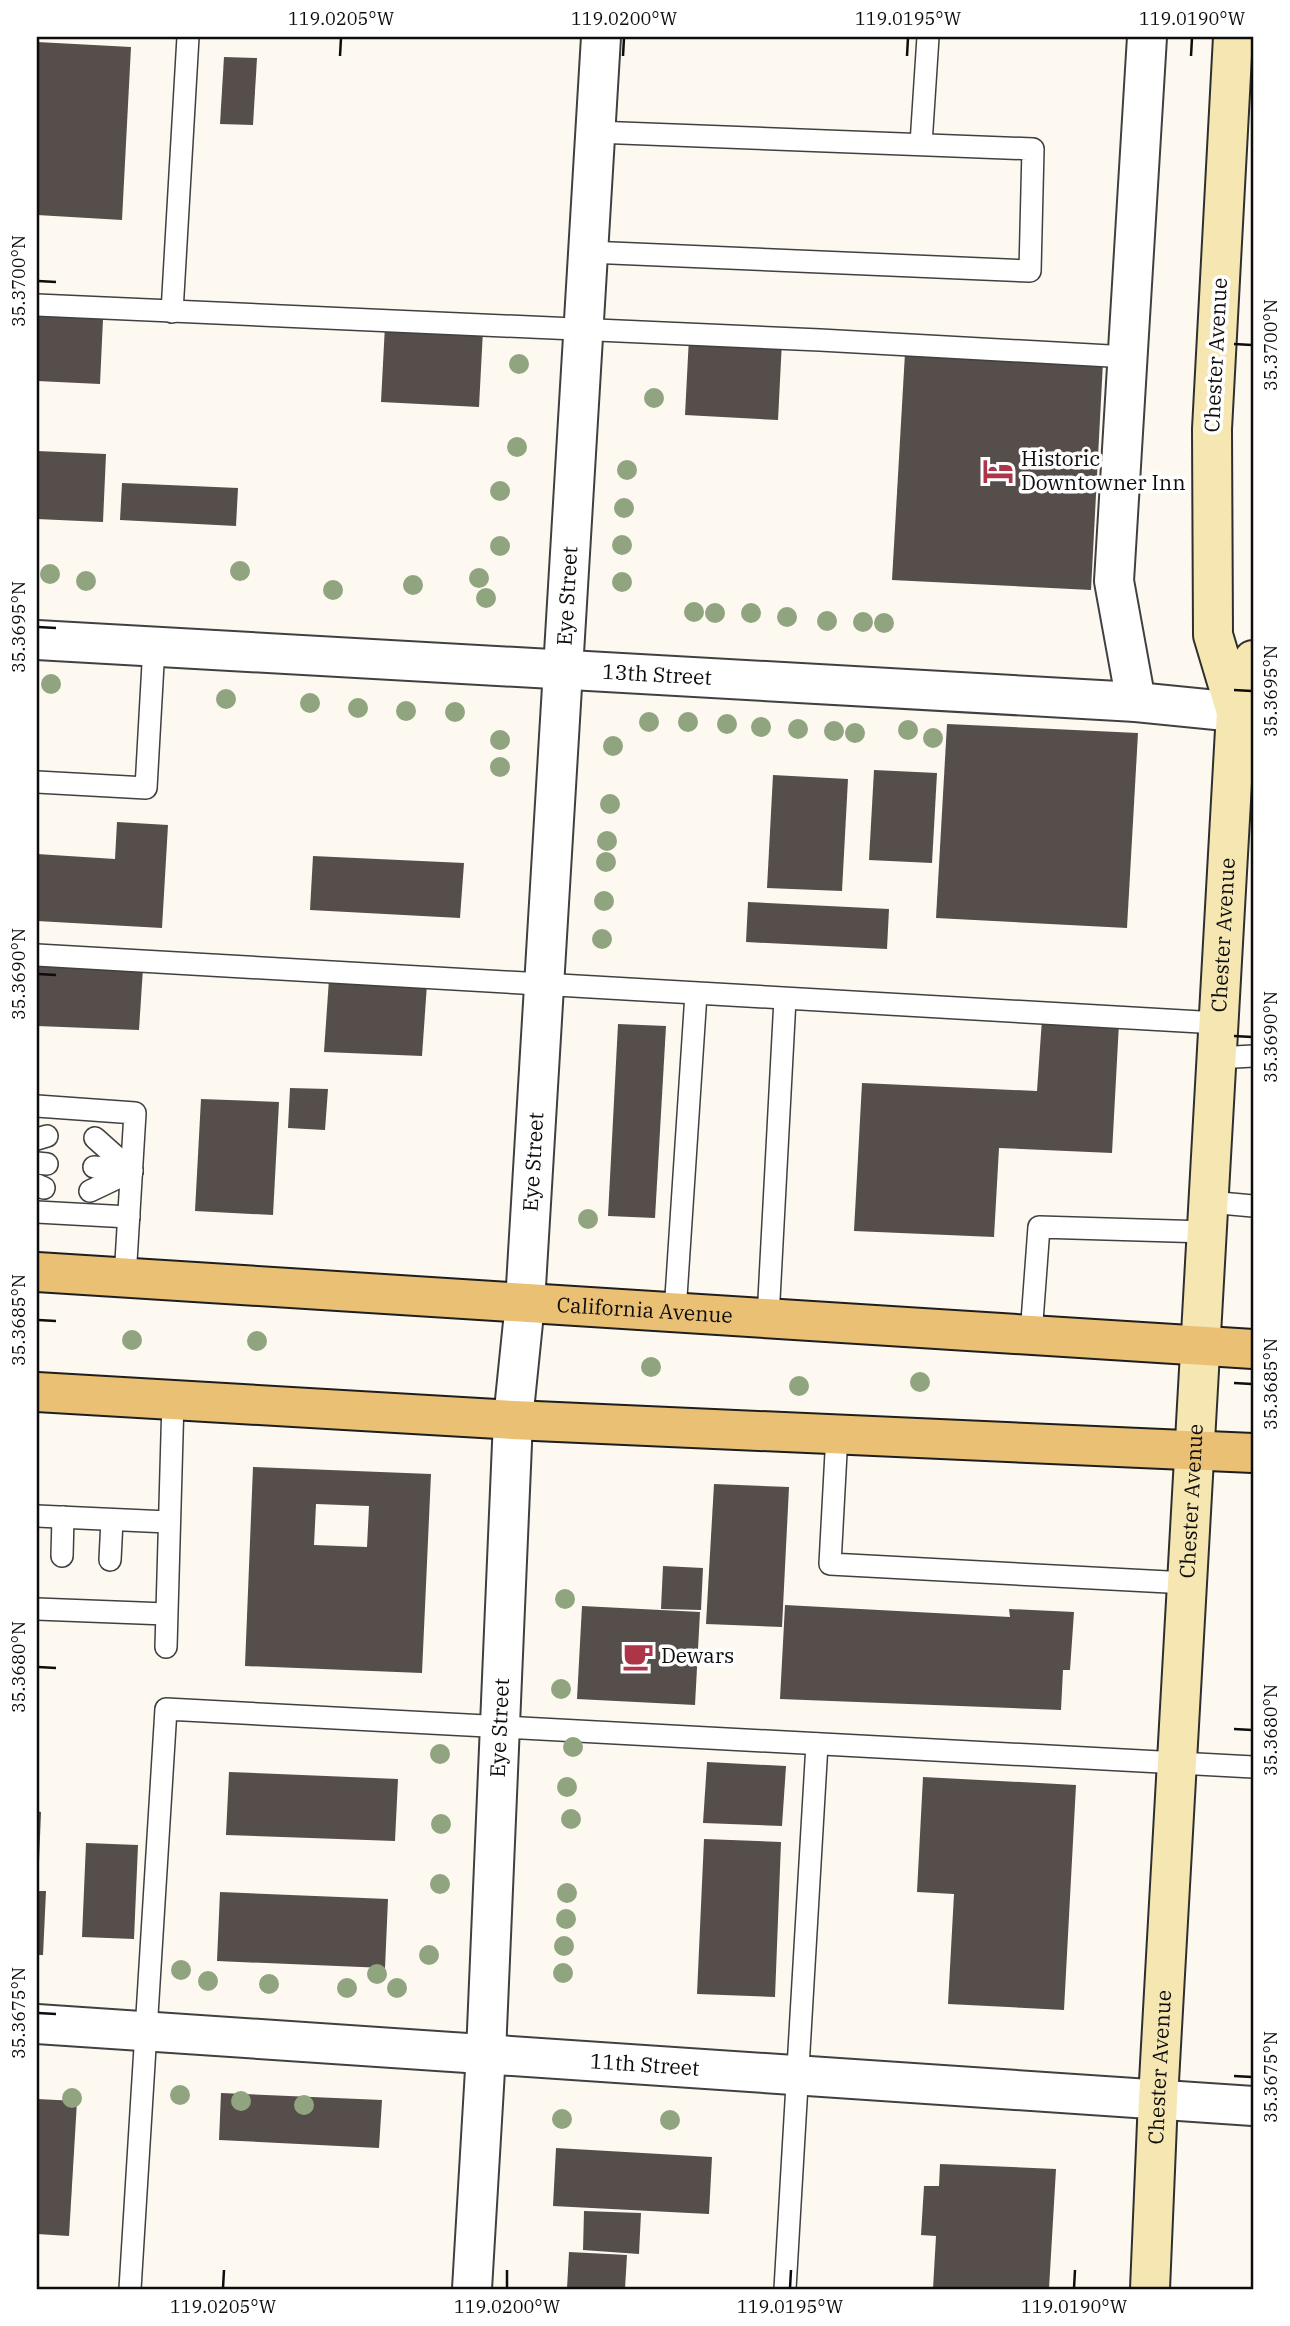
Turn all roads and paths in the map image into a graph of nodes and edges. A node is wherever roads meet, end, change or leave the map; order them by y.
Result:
1 (188, 37) edge
2 (601, 37) edge
3 (929, 37) edge
4 (1147, 37) edge
5 (1233, 37) edge
6 (595, 132) junction
7 (921, 144) junction
8 (588, 252) junction
9 (37, 305) edge
10 (172, 312) junction
11 (583, 329) junction
12 (1128, 358) junction
13 (37, 640) edge
14 (155, 646) junction
15 (1253, 660) edge
16 (562, 669) junction
17 (1136, 702) junction
18 (1236, 712) junction
19 (37, 782) edge
20 (37, 955) edge
21 (544, 986) junction
22 (696, 994) junction
23 (785, 999) junction
24 (1229, 1045) edge
25 (37, 1106) edge
26 (95, 1138) dead end
27 (94, 1167) dead end
28 (132, 1171) junction
29 (90, 1191) dead end
30 (1253, 1206) edge
31 (37, 1212) edge
32 (128, 1217) junction
33 (1208, 1217) junction
34 (37, 1272) edge
35 (125, 1278) junction
36 (525, 1303) junction
37 (675, 1312) junction
38 (768, 1318) junction
39 (1031, 1335) junction
40 (1200, 1346) junction
41 (1253, 1349) edge
42 (37, 1392) edge
43 (173, 1400) junction
44 (513, 1420) junction
45 (837, 1434) junction
46 (1194, 1450) junction
47 (1253, 1453) edge
48 (37, 1516) edge
49 (63, 1517) junction
50 (112, 1520) junction
51 (168, 1522) junction
52 (62, 1556) dead end
53 (110, 1560) dead end
54 (1187, 1583) junction
55 (37, 1609) edge
56 (166, 1614) junction
57 (166, 1647) dead end
58 (500, 1727) junction
59 (817, 1744) junction
60 (1177, 1763) junction
61 (1253, 1767) edge
62 (37, 2024) edge
63 (145, 2031) junction
64 (486, 2053) junction
65 (797, 2074) junction
66 (1158, 2099) junction
67 (1253, 2106) edge
68 (130, 2289) edge
69 (472, 2289) edge
70 (785, 2289) edge
71 (1150, 2289) edge

1 - 10 lane
2 - 6 street, Eye Street
3 - 7 lane
4 - 12 street
5 - 18 main road, Chester Avenue
6 - 7 lane
6 - 8 street, Eye Street
7 - 8 lane
8 - 11 street, Eye Street
9 - 10 lane
10 - 11 lane
11 - 12 lane
11 - 16 street, Eye Street
12 - 17 street
13 - 14 street, 13th Street
14 - 16 street, 13th Street
14 - 19 lane
15 - 18 main road, Chester Avenue
16 - 17 street, 13th Street
16 - 21 street, Eye Street
17 - 18 street, 13th Street
18 - 24 main road, Chester Avenue
20 - 21 lane
21 - 22 lane
21 - 36 street, Eye Street
22 - 23 lane
22 - 37 lane
23 - 24 lane
23 - 38 lane
24 - 33 main road, Chester Avenue
25 - 28 lane
26 - 28 lane
27 - 28 lane
28 - 29 lane
28 - 32 lane
30 - 33 lane
31 - 32 lane
32 - 35 lane
33 - 39 lane
33 - 40 main road, Chester Avenue
34 - 35 main road, California Avenue
35 - 36 main road, California Avenue
36 - 37 main road, California Avenue
36 - 44 street, Eye Street
37 - 38 main road, California Avenue
38 - 39 main road, California Avenue
39 - 40 main road, California Avenue
40 - 41 main road, California Avenue
40 - 46 main road, Chester Avenue
42 - 43 main road
43 - 44 main road
43 - 51 lane
44 - 45 main road
44 - 58 street, Eye Street
45 - 46 main road
45 - 54 lane
46 - 47 main road
46 - 54 main road, Chester Avenue
48 - 49 lane
49 - 50 lane
49 - 52 lane
50 - 51 lane
50 - 53 lane
51 - 56 lane
54 - 60 main road, Chester Avenue
55 - 56 lane
56 - 57 lane
58 - 59 lane
58 - 63 lane
58 - 64 street, Eye Street
59 - 60 lane
59 - 65 lane
60 - 61 lane
60 - 66 main road, Chester Avenue
62 - 63 street, 11th Street
63 - 64 street, 11th Street
63 - 68 lane
64 - 65 street, 11th Street
64 - 69 street, Eye Street
65 - 66 street, 11th Street
65 - 70 lane
66 - 67 street, 11th Street
66 - 71 main road, Chester Avenue

